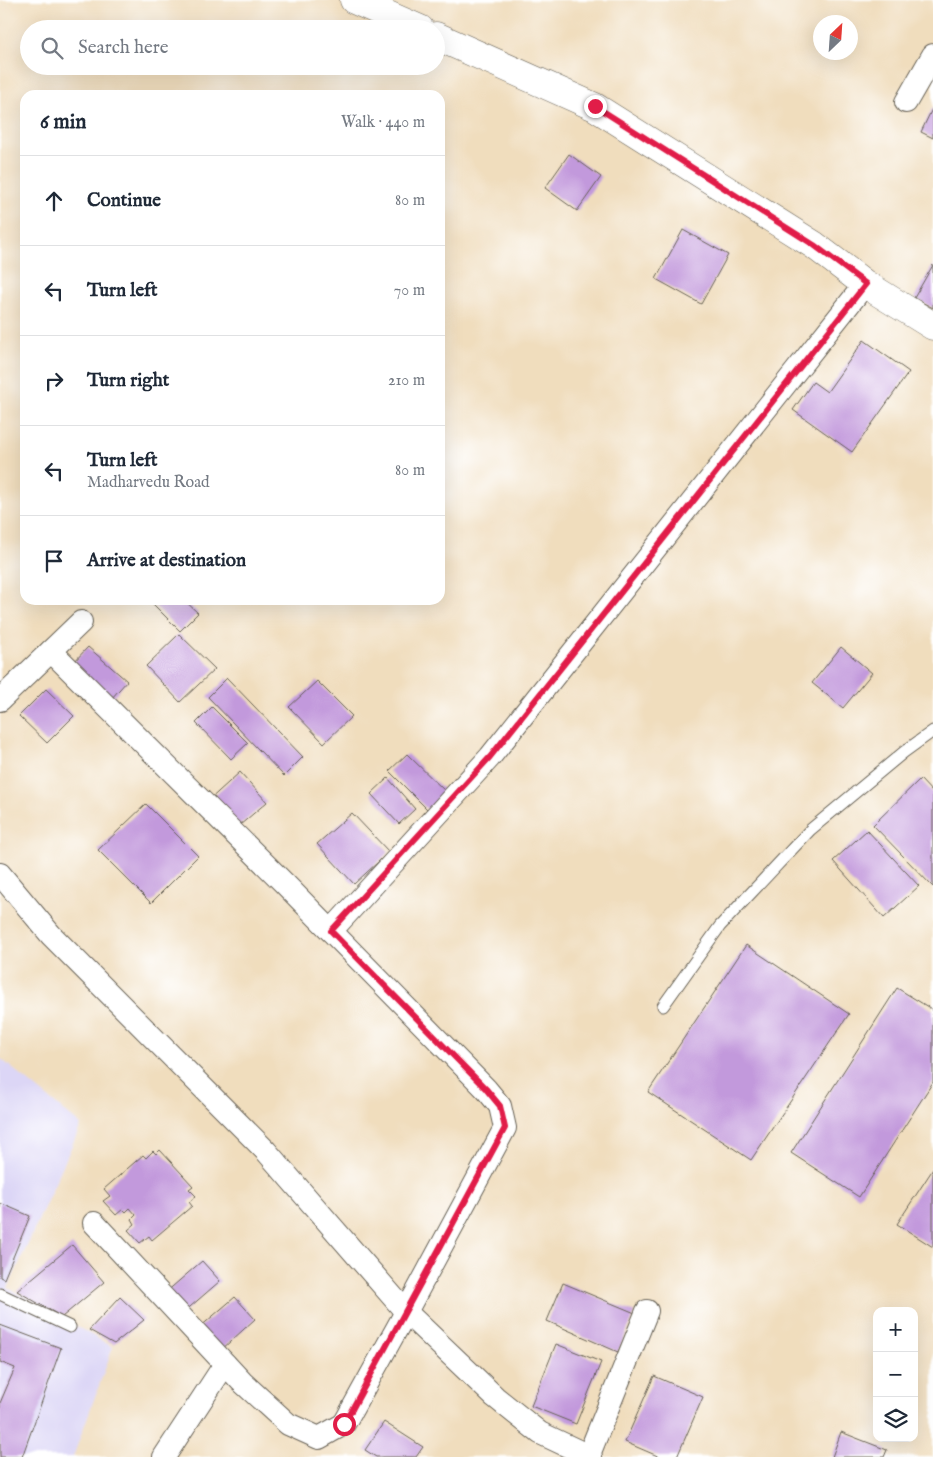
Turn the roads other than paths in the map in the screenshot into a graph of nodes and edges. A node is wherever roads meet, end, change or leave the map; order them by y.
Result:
1 (354, 0) edge
2 (400, 20) edge
3 (445, 40) edge
4 (933, 55) edge
5 (906, 102) dead end
6 (866, 284) junction
7 (933, 326) edge
8 (81, 622) dead end
9 (51, 650) junction
10 (0, 700) edge
11 (933, 732) edge
12 (0, 874) edge
13 (331, 931) junction
14 (664, 1006) dead end
15 (94, 1223) dead end
16 (0, 1294) edge
17 (406, 1312) junction
18 (647, 1312) dead end
19 (70, 1327) dead end
20 (226, 1364) junction
21 (164, 1457) edge
22 (589, 1457) edge

1 - 2 street
3 - 6 street
4 - 5 street
6 - 7 street
6 - 13 street
8 - 9 street
9 - 10 street
9 - 13 street
11 - 14 lane
12 - 17 street
13 - 17 street
15 - 20 street
16 - 19 lane
17 - 20 street
17 - 22 street
18 - 22 street
20 - 21 street

